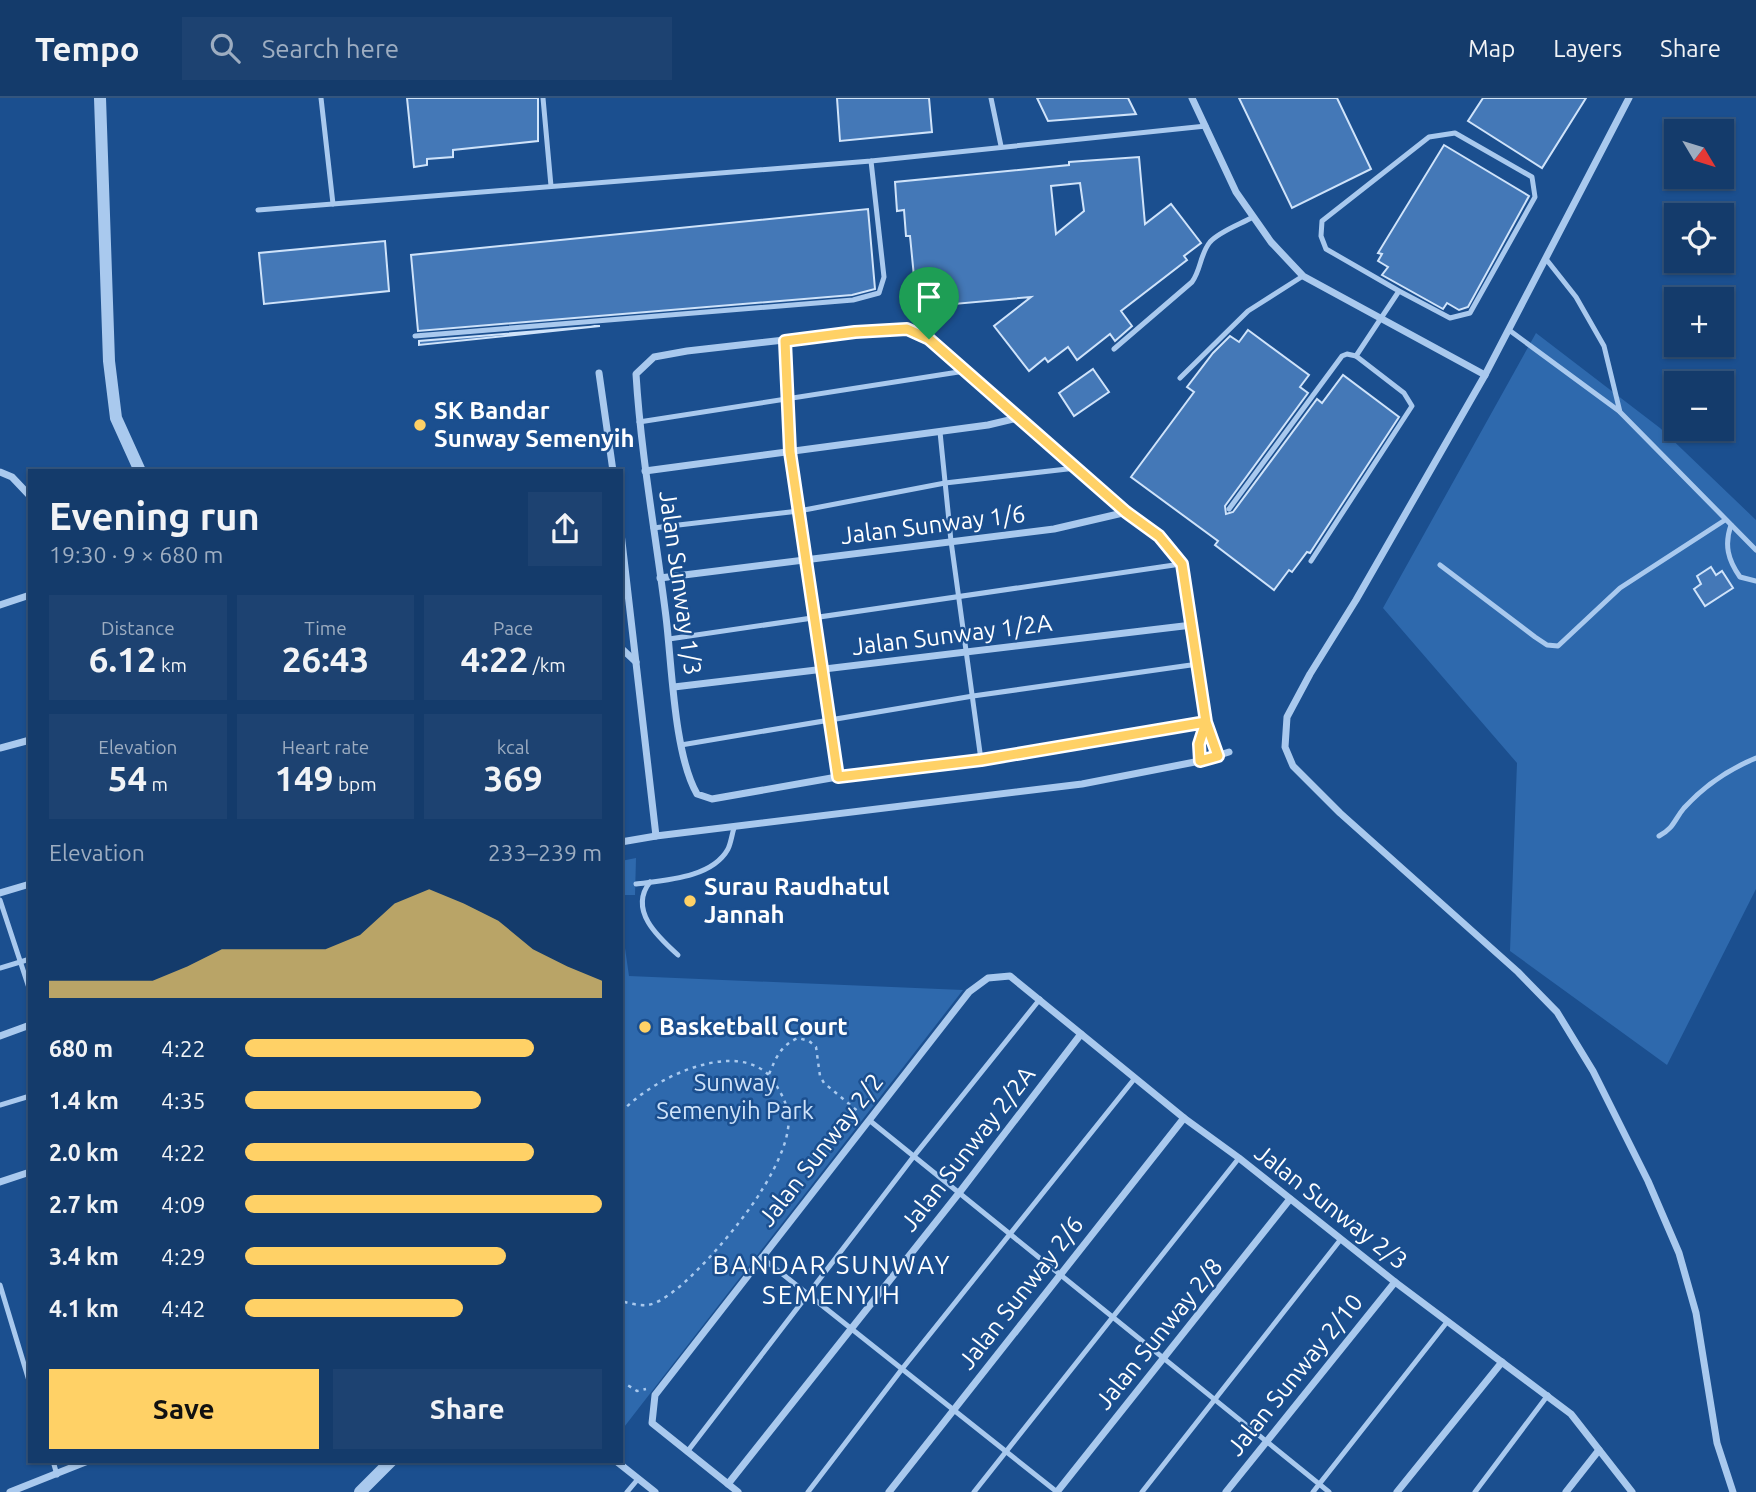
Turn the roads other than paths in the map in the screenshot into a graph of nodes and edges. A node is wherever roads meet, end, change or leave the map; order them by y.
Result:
1 (100, 98) edge
2 (321, 98) edge
3 (543, 98) edge
4 (991, 98) edge
5 (1192, 98) edge
6 (1629, 98) edge
7 (1206, 126) junction
8 (1001, 146) junction
9 (871, 161) junction
10 (551, 187) junction
11 (333, 204) junction
12 (258, 210) dead end
13 (1253, 217) junction
14 (1546, 259) junction
15 (1303, 276) junction
16 (1399, 291) junction
17 (1381, 320) junction
18 (1509, 330) junction
19 (415, 336) dead end
20 (785, 341) junction
21 (1114, 349) dead end
22 (1356, 356) junction
23 (965, 371) junction
24 (599, 373) dead end
25 (1485, 375) junction
26 (1181, 378) dead end
27 (788, 399) junction
28 (1620, 412) junction
29 (1018, 418) junction
30 (639, 422) junction
31 (940, 432) junction
32 (790, 452) junction
33 (1077, 468) junction
34 (139, 469) edge
35 (613, 469) edge
36 (645, 471) junction
37 (0, 472) edge
38 (945, 483) junction
39 (28, 494) edge
40 (1229, 509) dead end
41 (799, 511) junction
42 (1126, 512) junction
43 (1725, 520) junction
44 (1731, 525) junction
45 (653, 528) junction
46 (951, 541) junction
47 (623, 549) edge
48 (1756, 550) edge
49 (806, 560) junction
50 (1311, 561) dead end
51 (1182, 564) junction
52 (1440, 565) dead end
53 (660, 578) junction
54 (1756, 581) edge
55 (28, 596) edge
56 (959, 596) junction
57 (0, 605) edge
58 (815, 618) junction
59 (1192, 625) junction
60 (669, 639) junction
61 (623, 650) edge
62 (967, 652) junction
63 (637, 662) junction
64 (1198, 664) junction
65 (822, 669) junction
66 (674, 687) junction
67 (973, 696) junction
68 (829, 720) junction
69 (1206, 722) junction
70 (28, 741) edge
71 (681, 745) junction
72 (0, 748) edge
73 (1229, 752) dead end
74 (1218, 756) junction
75 (1756, 758) edge
76 (981, 760) junction
77 (1200, 761) junction
78 (838, 777) junction
79 (734, 828) junction
80 (656, 836) junction
81 (1659, 836) dead end
82 (623, 842) edge
83 (650, 883) junction
84 (636, 884) dead end
85 (28, 885) edge
86 (0, 893) edge
87 (0, 900) edge
88 (678, 955) dead end
89 (28, 960) edge
90 (20, 962) junction
91 (0, 968) edge
92 (988, 978) joint
93 (28, 985) edge
94 (1040, 999) junction
95 (28, 1026) edge
96 (1081, 1034) junction
97 (0, 1036) edge
98 (1135, 1079) junction
99 (28, 1097) edge
100 (0, 1105) edge
101 (1184, 1118) junction
102 (869, 1120) junction
103 (914, 1156) junction
104 (1239, 1158) junction
105 (28, 1173) edge
106 (0, 1182) edge
107 (959, 1193) junction
108 (1290, 1199) junction
109 (1010, 1234) junction
110 (1340, 1239) junction
111 (761, 1257) junction
112 (1060, 1275) junction
113 (1395, 1282) junction
114 (0, 1285) edge
115 (809, 1295) junction
116 (1113, 1317) junction
117 (1447, 1322) junction
118 (852, 1329) junction
119 (1164, 1358) junction
120 (1502, 1362) junction
121 (902, 1369) junction
122 (28, 1377) edge
123 (1548, 1395) junction
124 (1215, 1400) junction
125 (954, 1410) junction
126 (1266, 1441) junction
127 (1599, 1450) junction
128 (1005, 1451) junction
129 (687, 1453) junction
130 (54, 1463) edge
131 (84, 1463) edge
132 (389, 1463) edge
133 (618, 1463) edge
134 (382, 1472) junction
135 (57, 1475) junction
136 (638, 1479) junction
137 (728, 1483) junction
138 (1319, 1484) junction
139 (10, 1492) edge
140 (360, 1492) edge
141 (372, 1492) edge
142 (627, 1492) edge
143 (655, 1492) edge
144 (738, 1492) edge
145 (808, 1492) edge
146 (889, 1492) edge
147 (974, 1492) edge
148 (1057, 1492) edge
149 (1142, 1492) edge
150 (1226, 1492) edge
151 (1313, 1492) edge
152 (1329, 1492) edge
153 (1397, 1492) edge
154 (1475, 1492) edge
155 (1566, 1492) edge
156 (1632, 1492) edge
157 (1733, 1492) edge

1 - 34 street
2 - 11 lane
3 - 10 lane
4 - 8 lane
5 - 7 street
6 - 14 street
7 - 8 lane
7 - 13 street
8 - 9 lane
9 - 10 lane
9 - 19 lane
10 - 11 lane
11 - 12 lane
13 - 15 street
13 - 21 lane
14 - 18 street
14 - 28 lane
15 - 17 street
15 - 26 lane
16 - 16 lane
16 - 17 lane
17 - 22 lane
17 - 25 street
18 - 25 street
18 - 28 lane
20 - 23 street
20 - 27 lane
20 - 30 street, Jalan Sunway 1/3
22 - 40 lane
22 - 50 lane
23 - 27 lane
23 - 29 street
24 - 35 street
25 - 157 street
27 - 30 lane
27 - 32 lane
28 - 43 lane
29 - 31 street
29 - 33 street
30 - 36 street, Jalan Sunway 1/3
31 - 32 street
31 - 38 lane
32 - 36 street
32 - 41 lane
33 - 38 lane
33 - 42 street
36 - 45 street, Jalan Sunway 1/3
37 - 39 street
38 - 41 lane
38 - 46 lane
41 - 45 lane
41 - 49 lane
42 - 46 street, Jalan Sunway 1/6
42 - 51 street
43 - 44 lane
43 - 52 lane
44 - 48 lane
44 - 54 lane
45 - 53 street, Jalan Sunway 1/3
46 - 49 street, Jalan Sunway 1/6
46 - 56 lane
47 - 63 street
49 - 53 street, Jalan Sunway 1/6
49 - 58 lane
51 - 56 lane
51 - 59 street
53 - 60 street, Jalan Sunway 1/3
55 - 57 street
56 - 58 lane
56 - 62 lane
58 - 60 lane
58 - 65 lane
59 - 62 street, Jalan Sunway 1/2A
59 - 64 street
60 - 66 street, Jalan Sunway 1/3
61 - 63 street
62 - 65 street, Jalan Sunway 1/2A
62 - 67 lane
63 - 80 street
64 - 67 lane
64 - 69 street
65 - 66 street, Jalan Sunway 1/2A
65 - 68 lane
66 - 71 street, Jalan Sunway 1/3
67 - 68 lane
67 - 76 lane
68 - 71 lane
68 - 78 lane
69 - 74 street
69 - 76 street
69 - 77 street
70 - 72 street
71 - 78 street, Jalan Sunway 1/3
73 - 74 street
74 - 77 street
75 - 81 lane
76 - 78 street
77 - 79 street
79 - 80 street
79 - 83 lane
80 - 82 street
83 - 84 lane
83 - 88 lane
85 - 86 street
87 - 90 lane
89 - 90 lane
90 - 91 lane
90 - 93 lane
92 - 94 street, Jalan Sunway 2/3
92 - 102 street, Jalan Sunway 2/2
94 - 96 street, Jalan Sunway 2/3
94 - 103 lane
95 - 97 street
96 - 98 street, Jalan Sunway 2/3
96 - 107 street, Jalan Sunway 2/2A
98 - 101 street, Jalan Sunway 2/3
98 - 109 lane
99 - 100 lane
101 - 104 street, Jalan Sunway 2/3
101 - 112 street, Jalan Sunway 2/6
102 - 103 lane
102 - 111 street, Jalan Sunway 2/2
103 - 107 lane
103 - 115 lane
104 - 108 street, Jalan Sunway 2/3
104 - 116 lane
105 - 106 street
107 - 109 lane
107 - 118 street, Jalan Sunway 2/2A
108 - 110 street, Jalan Sunway 2/3
108 - 119 street, Jalan Sunway 2/8
109 - 112 lane
109 - 121 lane
110 - 113 street, Jalan Sunway 2/3
110 - 124 lane
111 - 115 lane
111 - 129 street, Jalan Sunway 2/2
112 - 116 lane
112 - 125 street, Jalan Sunway 2/6
113 - 117 street, Jalan Sunway 2/3
113 - 126 street, Jalan Sunway 2/10
114 - 122 lane
115 - 118 lane
115 - 129 lane
116 - 119 lane
116 - 128 lane
117 - 120 street, Jalan Sunway 2/3
117 - 138 lane
118 - 121 lane
118 - 137 street, Jalan Sunway 2/2A
119 - 124 lane
119 - 148 street, Jalan Sunway 2/8
120 - 123 street, Jalan Sunway 2/3
120 - 153 street
121 - 125 lane
121 - 145 lane
123 - 127 street, Jalan Sunway 2/3
123 - 154 lane
124 - 126 lane
124 - 149 lane
125 - 128 lane
125 - 146 street, Jalan Sunway 2/6
126 - 138 lane
126 - 150 street, Jalan Sunway 2/10
127 - 155 street
127 - 156 street, Jalan Sunway 2/3
128 - 147 lane
128 - 148 lane
129 - 137 street
130 - 135 lane
131 - 135 street
132 - 134 street
133 - 136 street
134 - 140 street
134 - 141 street
135 - 139 street
136 - 142 lane
136 - 143 street
137 - 144 street
138 - 151 lane
138 - 152 lane

